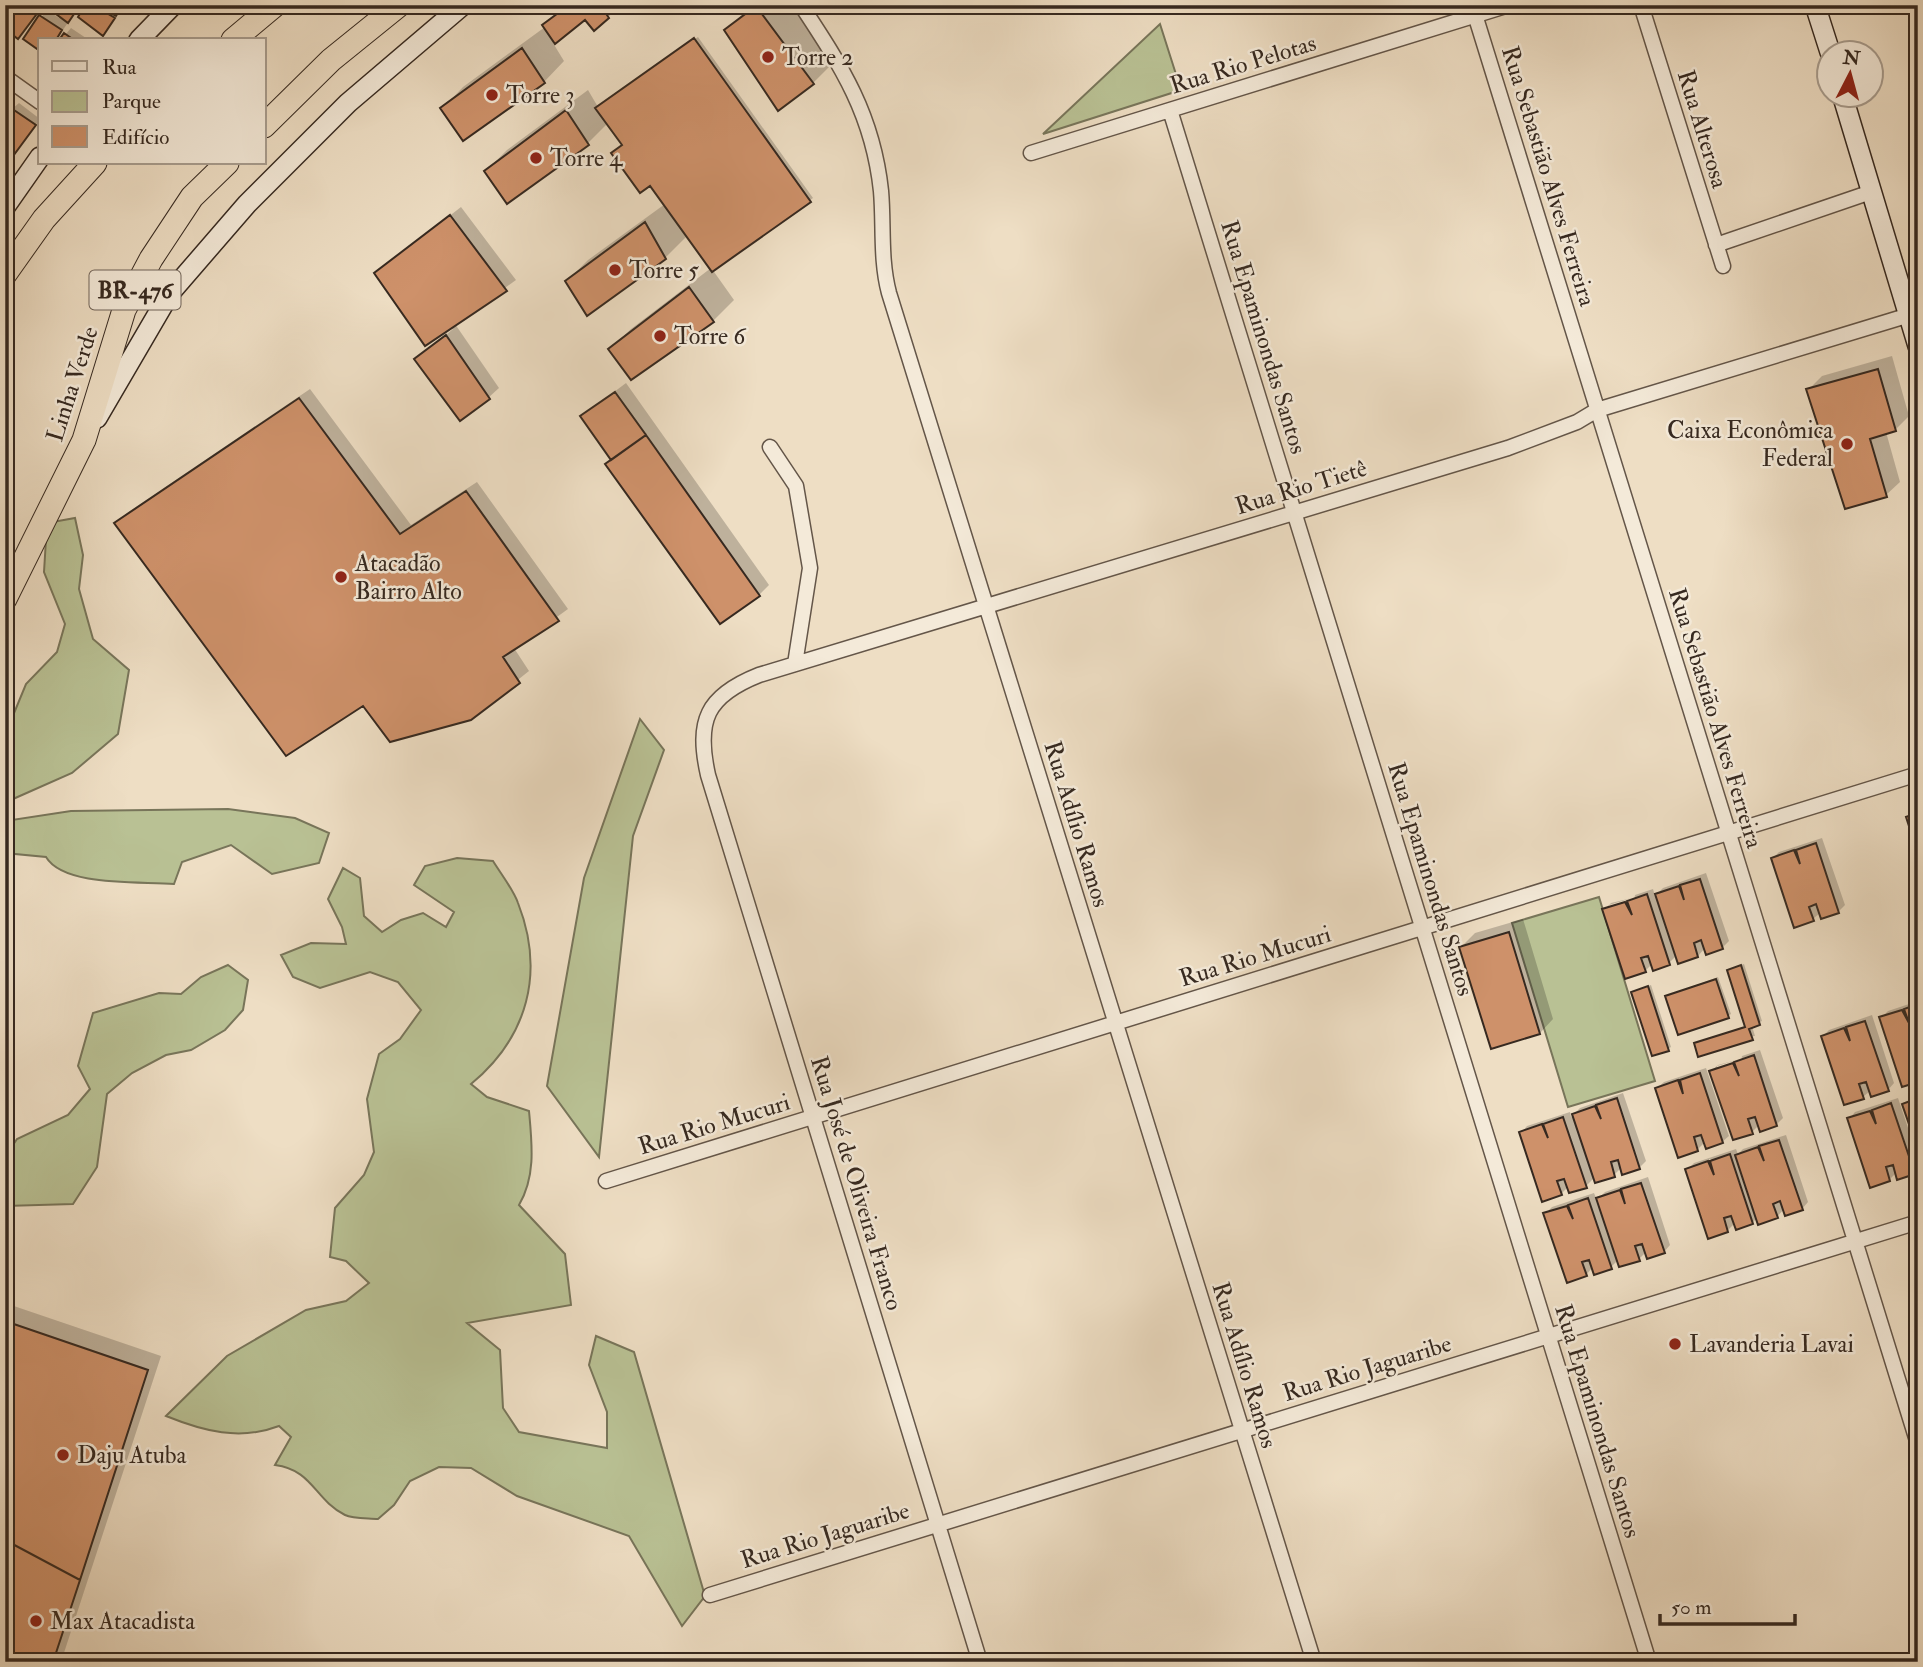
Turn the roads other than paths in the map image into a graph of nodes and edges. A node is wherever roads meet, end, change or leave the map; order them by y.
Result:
1 (173, 5) edge
2 (275, 5) edge
3 (399, 5) edge
4 (463, 5) edge
5 (801, 5) edge
6 (1509, 5) edge
7 (1641, 5) edge
8 (1815, 5) edge
9 (1473, 10) edge
10 (141, 38) edge
11 (235, 38) edge
12 (1825, 38) edge
13 (5, 77) edge
14 (38, 101) edge
15 (1846, 108) edge
16 (1170, 110) junction
17 (266, 124) edge
18 (1031, 153) dead end
19 (38, 160) edge
20 (94, 164) edge
21 (226, 164) edge
22 (1871, 192) junction
23 (5, 207) edge
24 (1716, 245) junction
25 (1723, 266) dead end
26 (5, 274) edge
27 (1913, 314) edge
28 (1918, 346) edge
29 (1597, 410) junction
30 (84, 440) junction
31 (770, 447) dead end
32 (1294, 513) junction
33 (5, 599) edge
34 (986, 606) junction
35 (795, 664) junction
36 (706, 715) joint
37 (1918, 774) edge
38 (1728, 833) junction
39 (1422, 928) junction
40 (1115, 1023) junction
41 (813, 1117) junction
42 (606, 1181) dead end
43 (1918, 1222) edge
44 (1855, 1241) junction
45 (1548, 1336) junction
46 (1242, 1431) junction
47 (1918, 1444) edge
48 (938, 1524) junction
49 (710, 1595) dead end
50 (980, 1662) edge
51 (1314, 1662) edge
52 (1649, 1662) edge

1 - 10 main road
2 - 11 highway
3 - 17 highway
4 - 30 main road
5 - 34 street, Rua Adílio Ramos
6 - 9 street, Rua Rio Pelotas
7 - 24 street, Rua Alterosa
8 - 12 main road
9 - 16 street, Rua Rio Pelotas
9 - 29 street, Rua Sebastião Alves Ferreira
13 - 14 street
15 - 22 main road
16 - 18 street, Rua Rio Pelotas
16 - 32 street, Rua Epaminondas Santos
19 - 23 main road
20 - 26 highway
21 - 30 highway, Linha Verde / BR-476
22 - 24 street
22 - 27 main road
24 - 25 street, Rua Alterosa
27 - 28 main road
27 - 29 street, Rua Rio Tietê
29 - 32 street, Rua Rio Tietê
29 - 38 street, Rua Sebastião Alves Ferreira
30 - 33 highway, Linha Verde / BR-476
31 - 35 street
32 - 34 street, Rua Rio Tietê
32 - 39 street, Rua Epaminondas Santos
34 - 35 street, Rua Rio Tietê
34 - 40 street, Rua Adílio Ramos
35 - 36 street, Rua Rio Tietê
36 - 41 street, Rua José de Oliveira Franco
37 - 38 street, Rua Rio Mucuri
38 - 39 street, Rua Rio Mucuri
38 - 44 street, Rua Sebastião Alves Ferreira
39 - 40 street, Rua Rio Mucuri
39 - 45 street, Rua Epaminondas Santos
40 - 41 street, Rua Rio Mucuri
40 - 46 street, Rua Adílio Ramos
41 - 42 street, Rua Rio Mucuri
41 - 48 street, Rua José de Oliveira Franco
43 - 44 street, Rua Rio Jaguaribe
44 - 45 street, Rua Rio Jaguaribe
44 - 47 street, Rua Sebastião Alves Ferreira
45 - 46 street, Rua Rio Jaguaribe
45 - 52 street, Rua Epaminondas Santos
46 - 48 street, Rua Rio Jaguaribe
46 - 51 street, Rua Adílio Ramos
48 - 49 street, Rua Rio Jaguaribe
48 - 50 street, Rua José de Oliveira Franco

